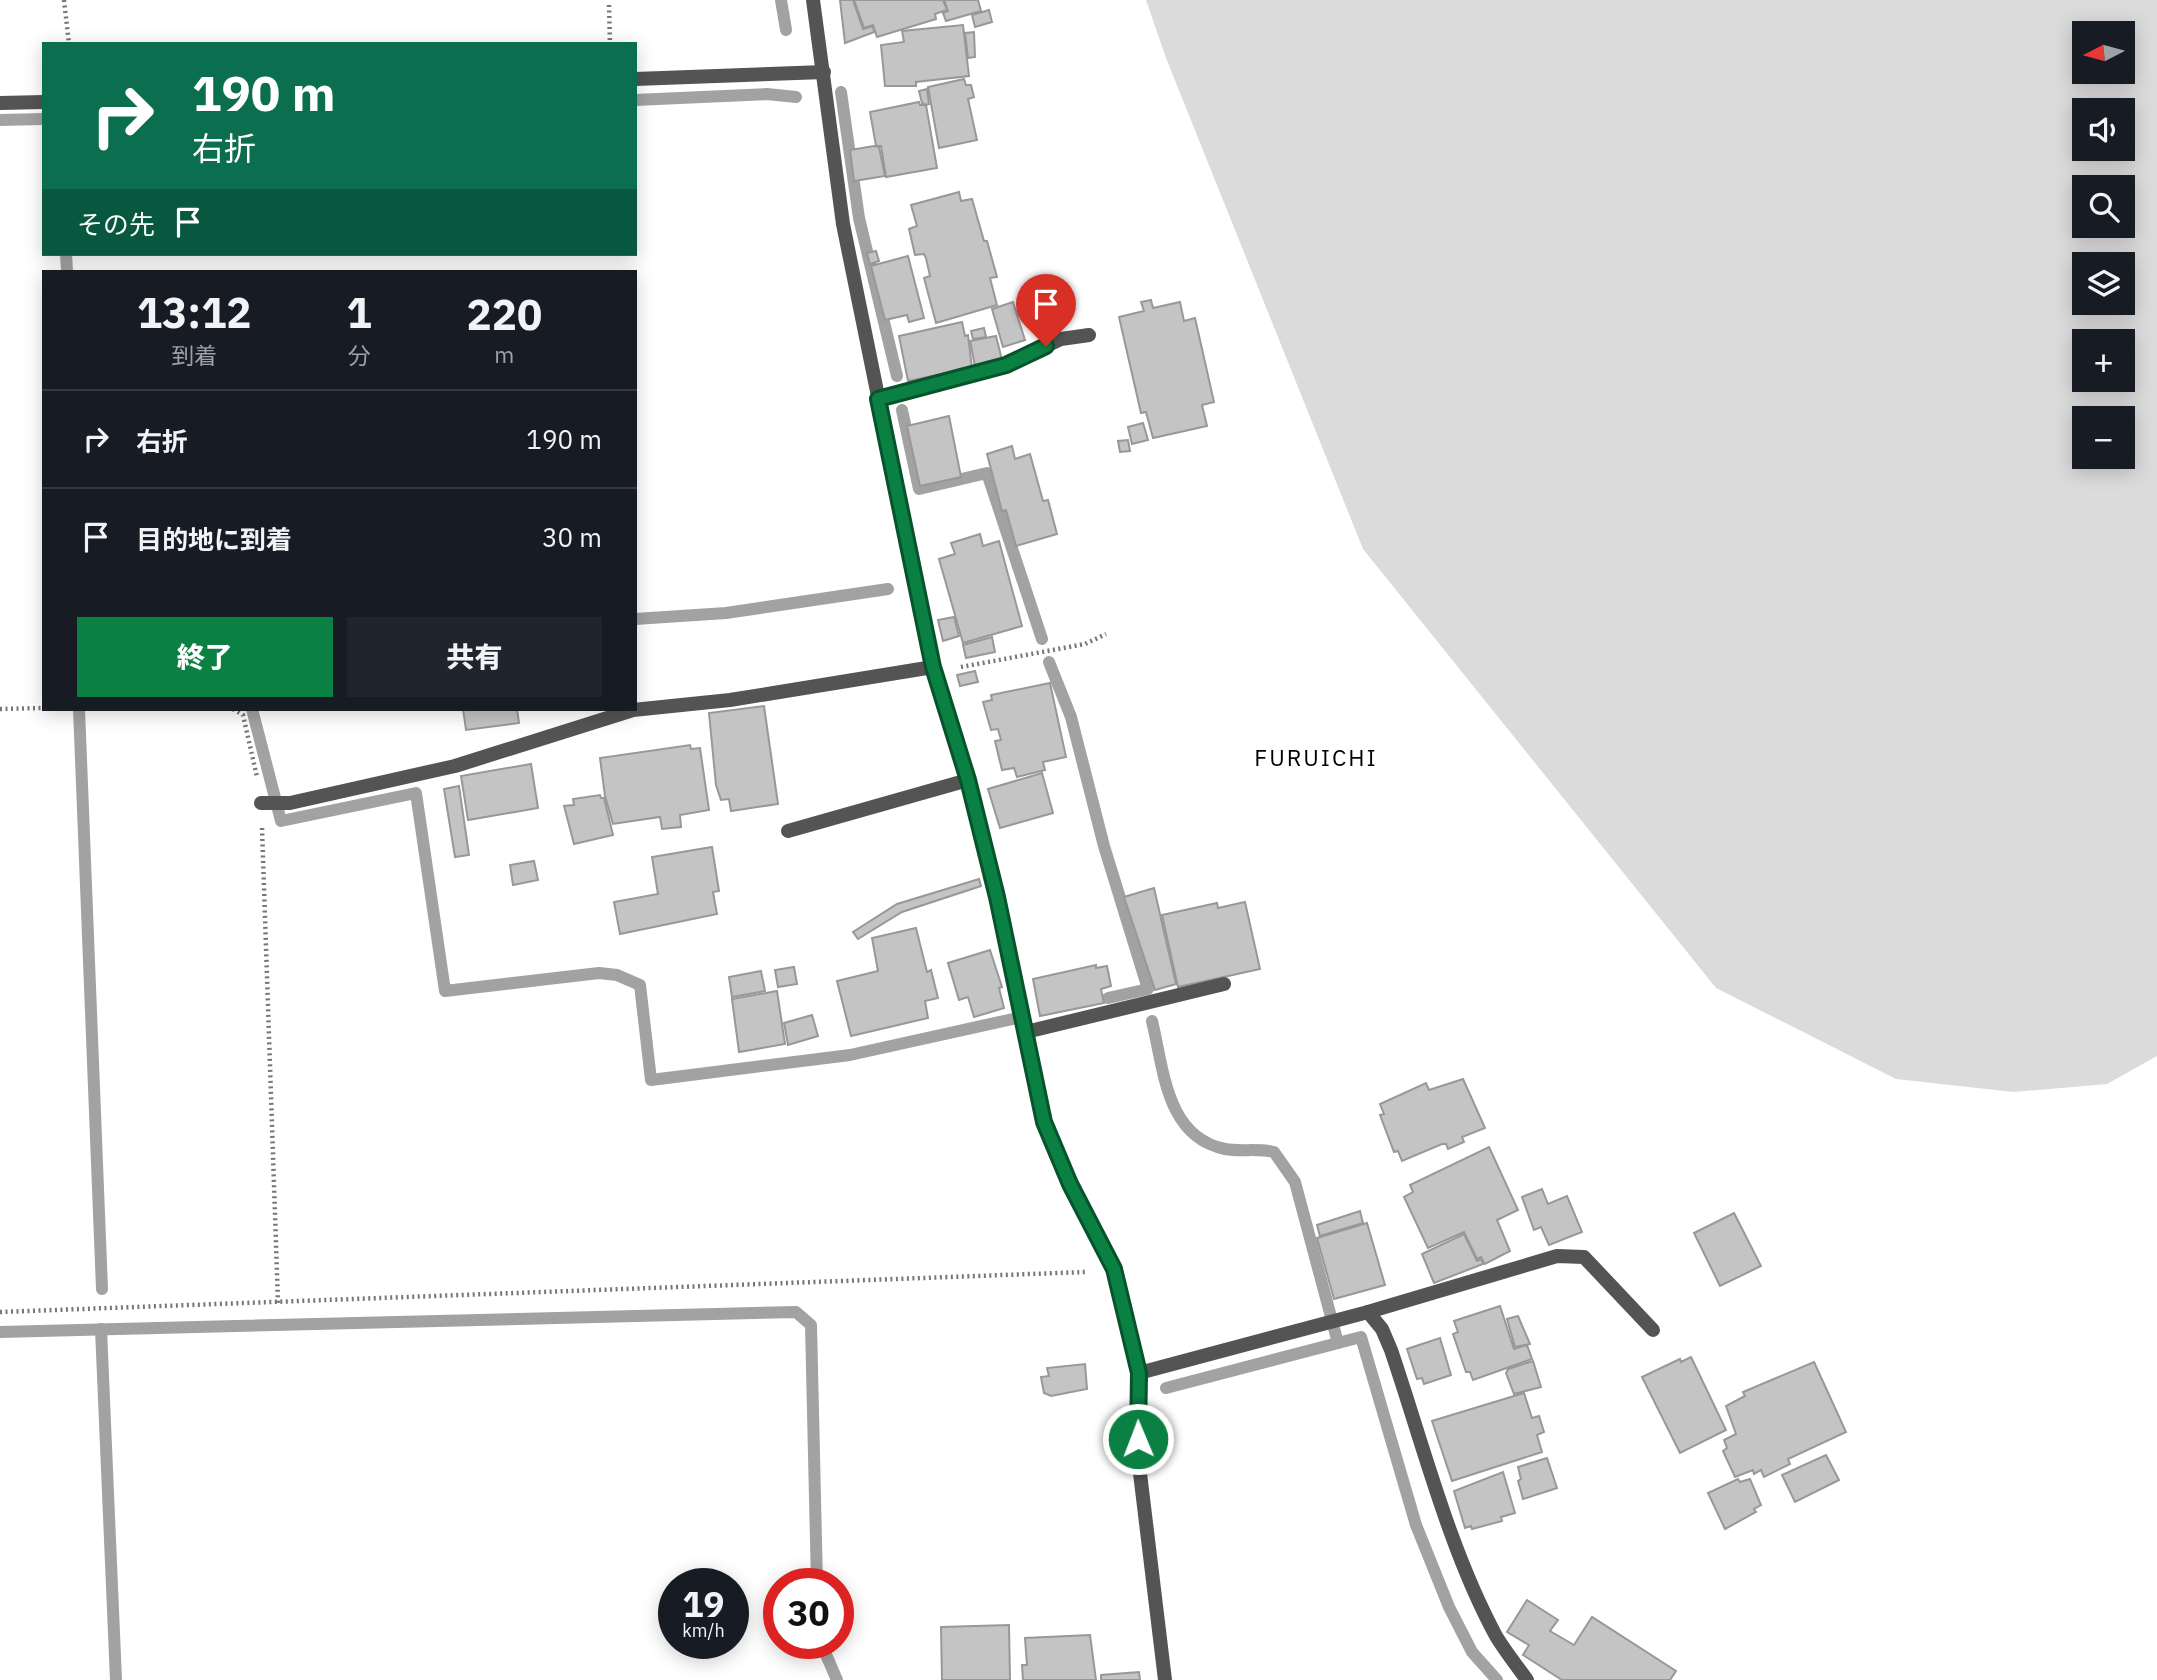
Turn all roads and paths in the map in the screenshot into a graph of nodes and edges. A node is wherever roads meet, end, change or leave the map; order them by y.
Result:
1 (64, 0) edge
2 (813, 0) edge
3 (609, 5) dead end
4 (69, 42) edge
5 (610, 42) edge
6 (824, 72) junction
7 (637, 79) edge
8 (42, 102) edge
9 (0, 103) edge
10 (1089, 335) dead end
11 (878, 399) junction
12 (1106, 634) dead end
13 (933, 669) junction
14 (42, 708) edge
15 (0, 709) edge
16 (637, 710) edge
17 (236, 711) edge
18 (630, 711) edge
19 (968, 780) junction
20 (261, 803) junction
21 (788, 831) dead end
22 (1224, 984) dead end
23 (1026, 1032) junction
24 (1114, 1269) junction
25 (278, 1303) junction
26 (0, 1312) edge
27 (1368, 1312) junction
28 (1653, 1330) dead end
29 (1139, 1373) junction
30 (1165, 1680) edge
31 (1527, 1680) edge

1 - 4 path
2 - 6 street
3 - 5 path
6 - 7 street
6 - 11 street
8 - 9 street
10 - 11 street
11 - 13 street
12 - 13 path
13 - 16 street
13 - 19 street
14 - 15 path
17 - 20 path
18 - 20 street
19 - 21 street
19 - 23 street
20 - 25 path
22 - 23 street
23 - 24 street
24 - 25 path
24 - 29 street
25 - 26 path
27 - 28 street
27 - 29 street
27 - 31 street
29 - 30 street

